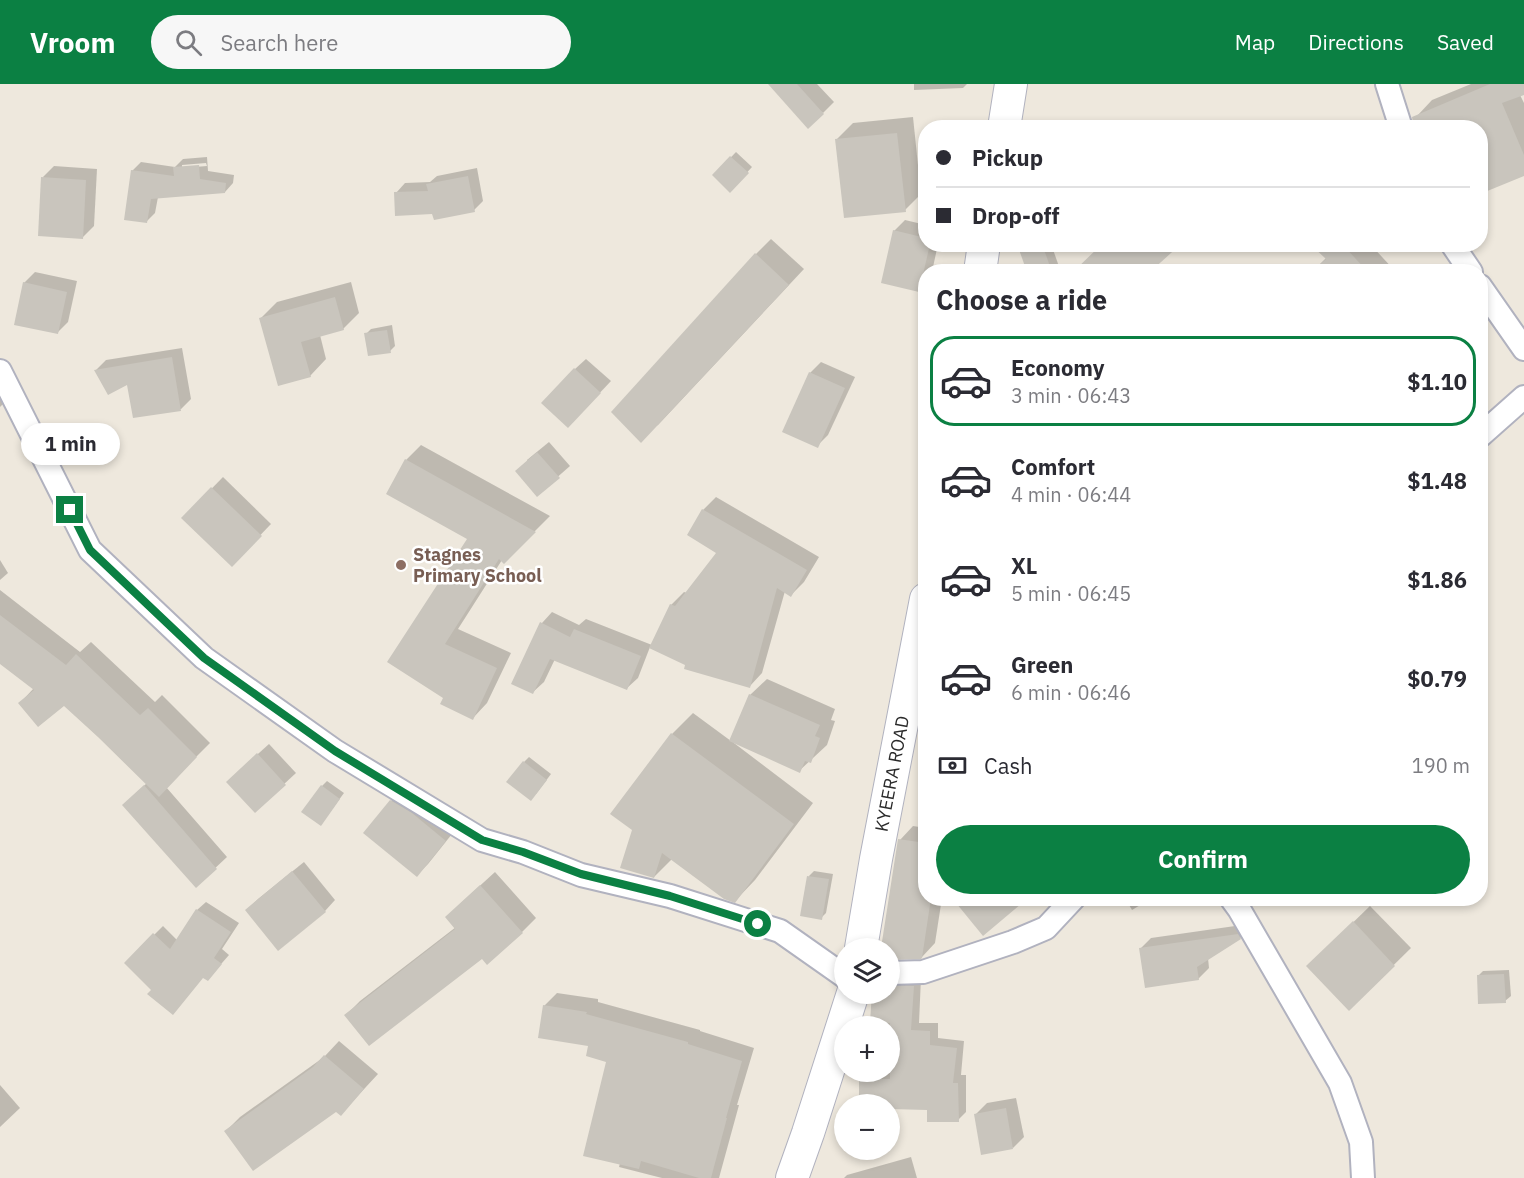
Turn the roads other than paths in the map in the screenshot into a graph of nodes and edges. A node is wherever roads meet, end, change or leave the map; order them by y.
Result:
1 (1011, 84) edge
2 (1387, 84) edge
3 (1005, 120) edge
4 (1398, 120) edge
5 (1488, 297) edge
6 (1524, 349) edge
7 (0, 371) edge
8 (1524, 397) edge
9 (1488, 429) edge
10 (918, 641) edge
11 (1067, 906) edge
12 (1237, 906) edge
13 (863, 938) edge
14 (834, 969) edge
15 (900, 973) edge
16 (849, 1004) edge
17 (792, 1178) edge
18 (1363, 1178) edge

1 - 3 main road
2 - 4 street
5 - 6 street
7 - 14 street
8 - 9 street
10 - 13 main road, KYEERA ROAD
11 - 15 street
12 - 18 street
16 - 17 main road

